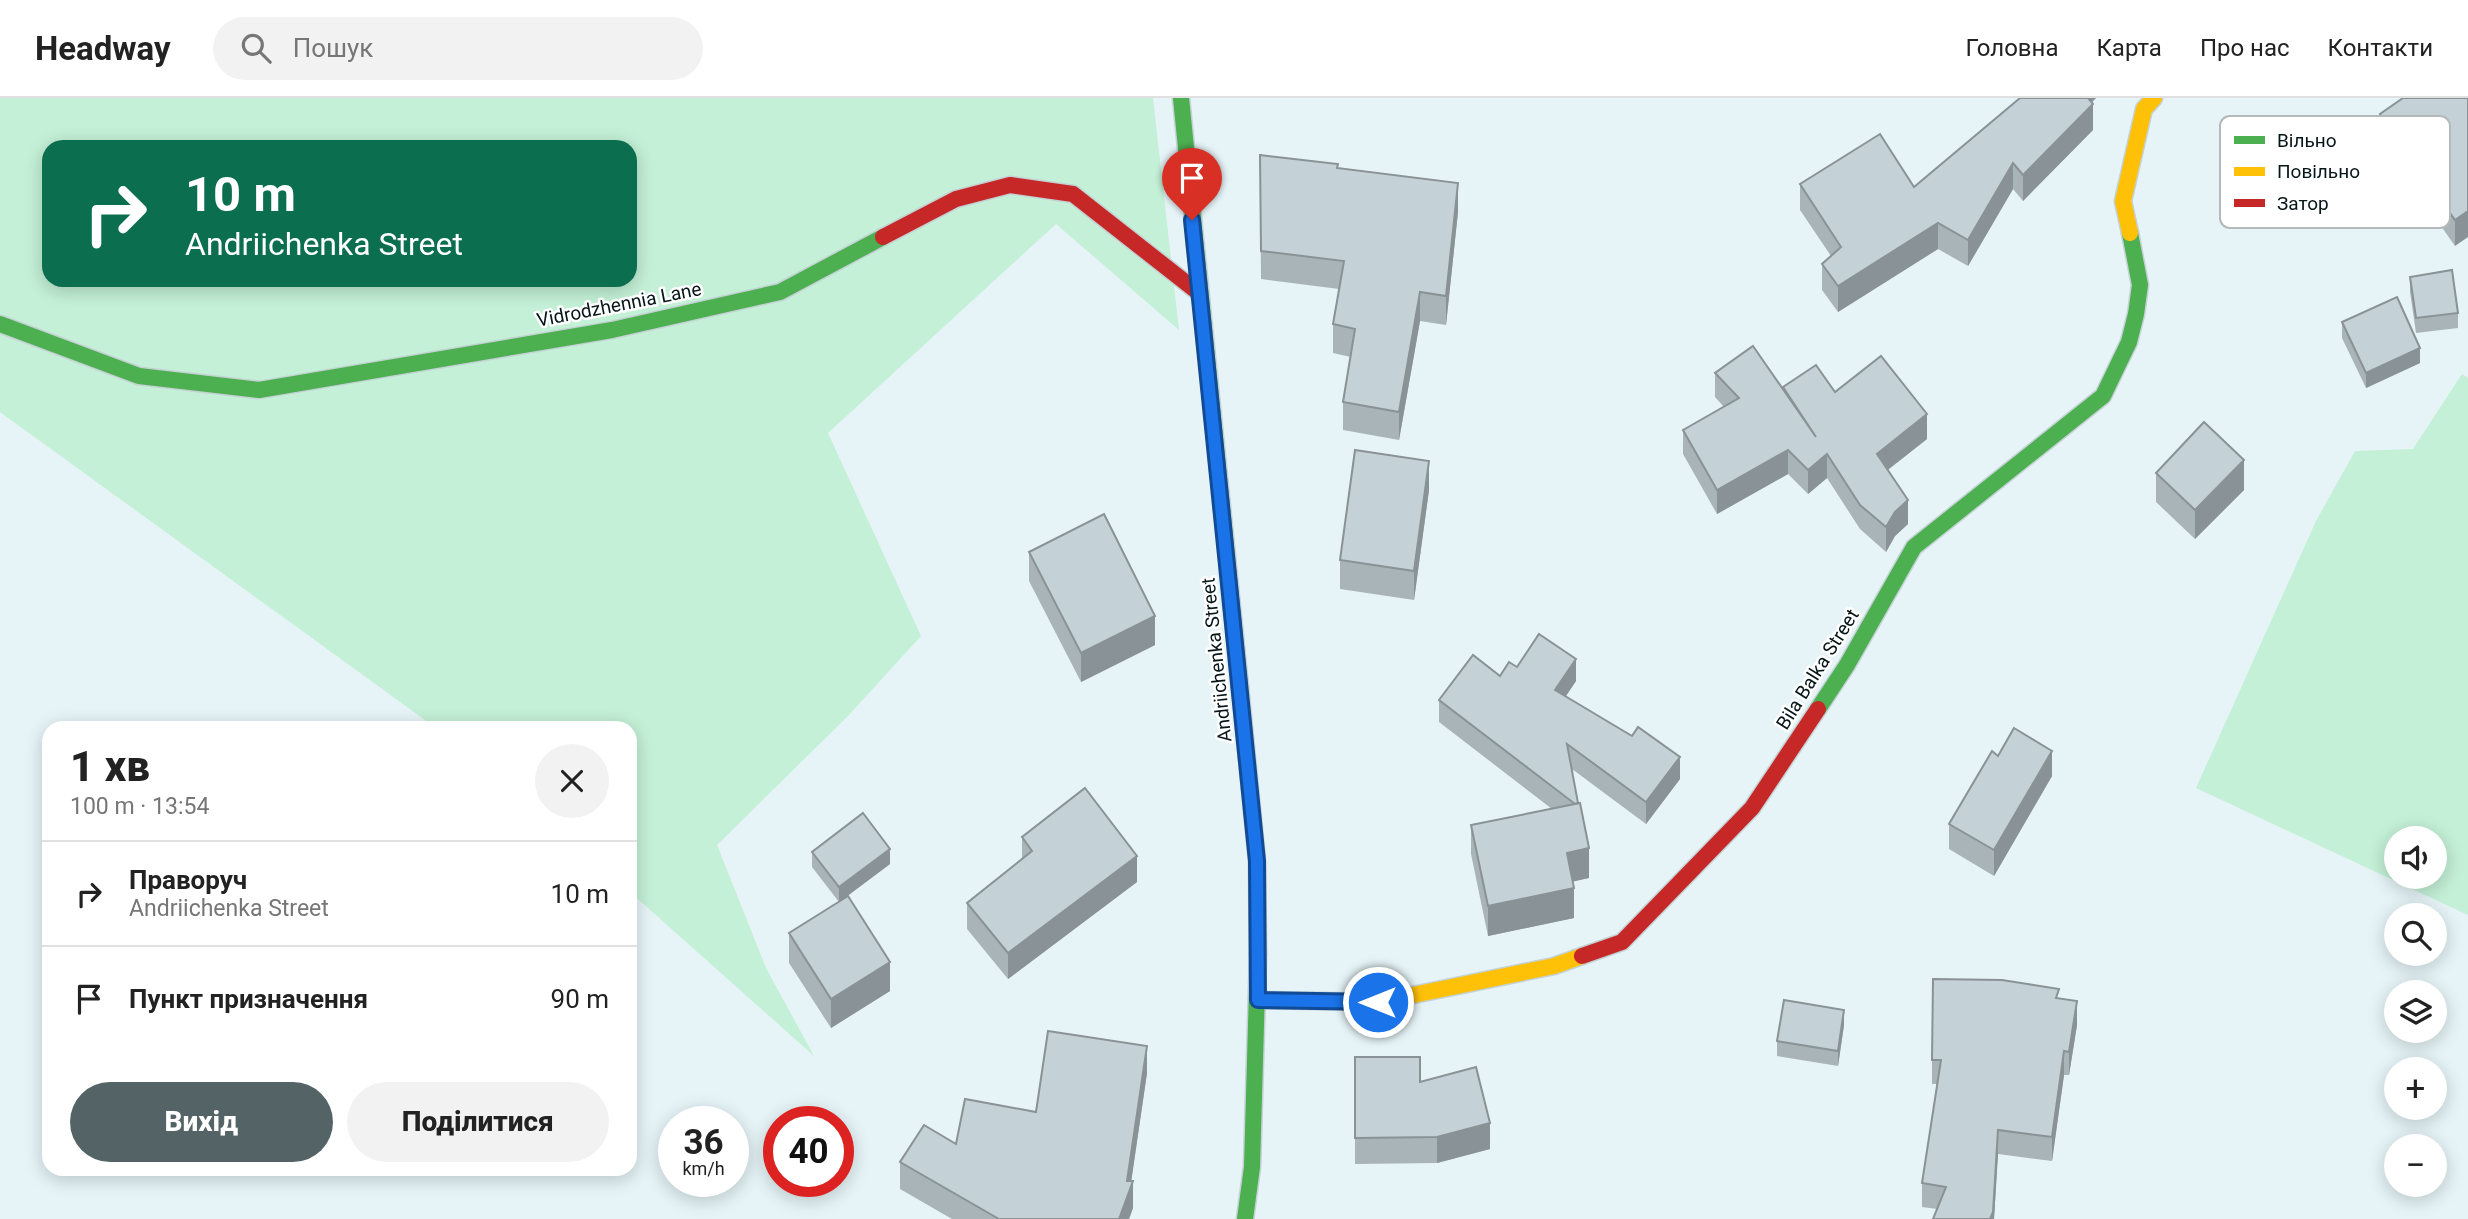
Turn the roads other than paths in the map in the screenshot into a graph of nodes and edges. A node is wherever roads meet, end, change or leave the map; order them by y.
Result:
1 (1181, 98) edge
2 (2154, 98) edge
3 (1199, 293) junction
4 (0, 324) edge
5 (1258, 1000) junction
6 (1245, 1219) edge

1 - 3 street, Andriichenka Street
2 - 5 street, Bila Balka Street
3 - 4 street, Vidrodzhennia Lane
3 - 5 street, Andriichenka Street
5 - 6 street, Andriichenka Street

